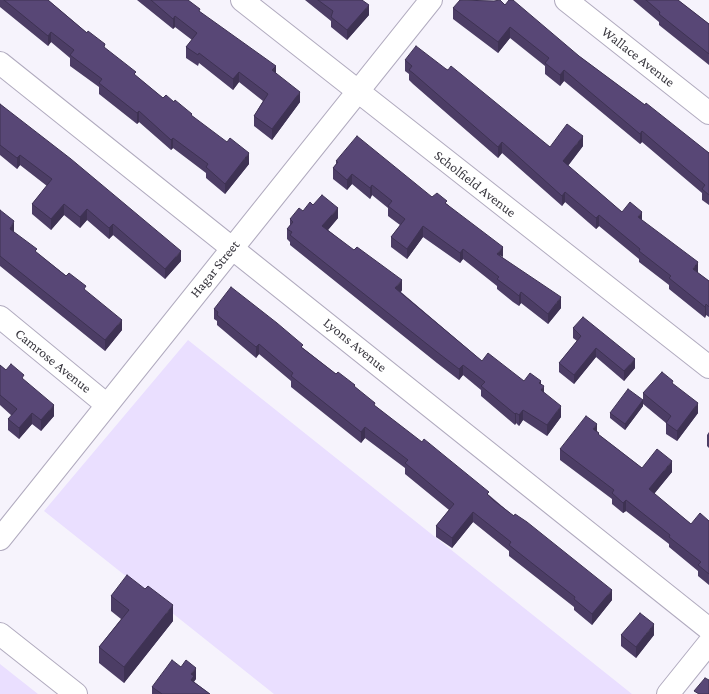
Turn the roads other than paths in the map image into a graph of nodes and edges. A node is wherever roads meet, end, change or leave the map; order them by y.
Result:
1 (242, 0) edge
2 (431, 0) edge
3 (566, 0) edge
4 (0, 63) edge
5 (357, 92) junction
6 (709, 113) edge
7 (232, 248) junction
8 (0, 317) edge
9 (709, 367) edge
10 (107, 405) junction
11 (0, 539) edge
12 (709, 628) edge
13 (0, 634) edge
14 (709, 643) edge
15 (76, 694) edge
16 (668, 694) edge

1 - 5 street, Scholfield Avenue
2 - 5 street, Hagar Street
3 - 6 street, Wallace Avenue
4 - 7 street, Lyons Avenue
5 - 7 street, Hagar Street
5 - 9 street, Scholfield Avenue
7 - 10 street, Hagar Street
7 - 12 street, Lyons Avenue
8 - 10 street, Camrose Avenue
10 - 11 street, Hagar Street
13 - 15 street
14 - 16 street

